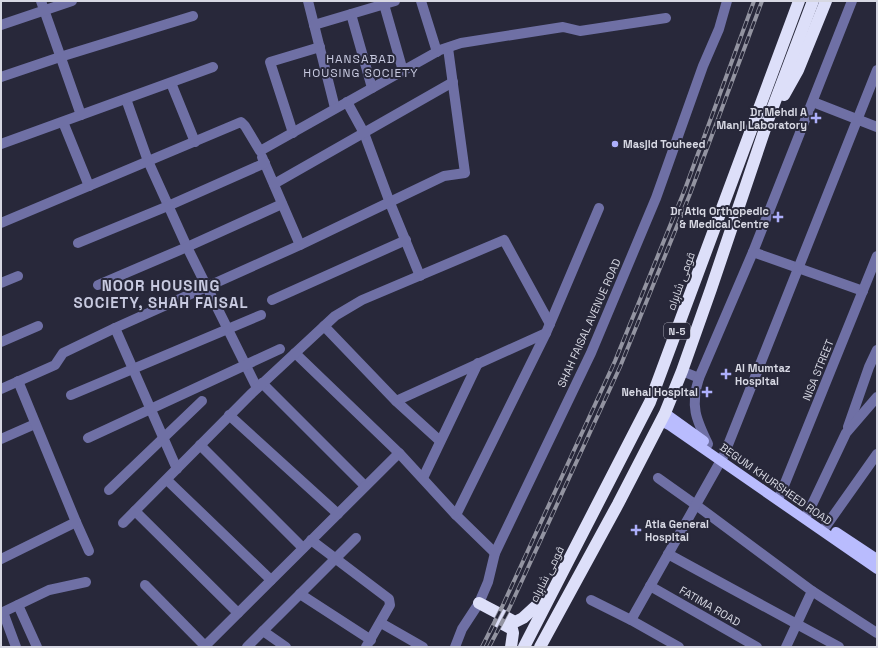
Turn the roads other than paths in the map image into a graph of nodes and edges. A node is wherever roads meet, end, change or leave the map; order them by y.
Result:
1 (72, 1) edge
2 (308, 1) edge
3 (394, 1) edge
4 (421, 1) edge
5 (727, 1) edge
6 (799, 1) edge
7 (813, 1) edge
8 (826, 1) edge
9 (852, 1) edge
10 (384, 3) edge
11 (43, 5) edge
12 (350, 14) junction
13 (193, 16) dead end
14 (666, 18) dead end
15 (1, 25) edge
16 (314, 25) junction
17 (320, 47) junction
18 (448, 48) junction
19 (437, 52) junction
20 (60, 57) junction
21 (213, 67) dead end
22 (877, 70) edge
23 (403, 71) junction
24 (1, 77) edge
25 (453, 82) junction
26 (171, 83) junction
27 (372, 88) junction
28 (126, 99) junction
29 (348, 102) junction
30 (813, 102) junction
31 (335, 108) junction
32 (81, 115) junction
33 (768, 120) junction
34 (857, 120) junction
35 (63, 122) junction
36 (877, 127) edge
37 (293, 133) junction
38 (364, 133) junction
39 (195, 142) junction
40 (1, 144) edge
41 (260, 151) junction
42 (148, 161) junction
43 (265, 163) junction
44 (274, 184) junction
45 (89, 186) junction
46 (390, 203) junction
47 (282, 204) junction
48 (168, 206) junction
49 (599, 208) dead end
50 (2, 220) edge
51 (406, 240) junction
52 (78, 243) dead end
53 (300, 245) junction
54 (187, 247) junction
55 (753, 252) junction
56 (877, 256) edge
57 (798, 268) junction
58 (18, 276) dead end
59 (420, 276) junction
60 (1, 283) edge
61 (98, 285) dead end
62 (207, 287) junction
63 (863, 291) junction
64 (272, 300) dead end
65 (261, 315) dead end
66 (38, 326) dead end
67 (324, 326) junction
68 (115, 328) junction
69 (228, 329) junction
70 (548, 329) junction
71 (1, 342) edge
72 (280, 349) dead end
73 (877, 350) edge
74 (295, 353) junction
75 (478, 363) junction
76 (245, 365) junction
77 (133, 370) junction
78 (682, 371) junction
79 (699, 378) junction
80 (18, 381) junction
81 (260, 385) junction
82 (1, 389) edge
83 (71, 395) dead end
84 (877, 397) edge
85 (202, 401) dead end
86 (396, 401) junction
87 (150, 410) junction
88 (229, 416) junction
89 (663, 417) junction
90 (36, 424) junction
91 (846, 433) junction
92 (88, 438) dead end
93 (163, 438) junction
94 (1, 439) edge
95 (440, 441) junction
96 (708, 444) junction
97 (200, 446) junction
98 (399, 452) junction
99 (877, 454) edge
100 (722, 458) junction
101 (177, 469) junction
102 (422, 478) junction
103 (658, 478) dead end
104 (167, 480) junction
105 (365, 486) junction
106 (109, 490) dead end
107 (779, 496) junction
108 (696, 505) junction
109 (135, 511) junction
110 (808, 512) junction
111 (338, 514) junction
112 (456, 515) junction
113 (76, 522) junction
114 (123, 523) dead end
115 (826, 526) junction
116 (356, 538) dead end
117 (311, 540) junction
118 (303, 548) junction
119 (89, 551) dead end
120 (495, 553) junction
121 (668, 554) junction
122 (336, 558) junction
123 (1, 559) edge
124 (877, 559) edge
125 (877, 569) edge
126 (271, 580) junction
127 (86, 582) dead end
128 (145, 585) dead end
129 (650, 586) junction
130 (553, 591) junction
131 (812, 591) junction
132 (300, 594) junction
133 (591, 600) dead end
134 (18, 605) junction
135 (476, 606) junction
136 (2, 612) edge
137 (238, 613) junction
138 (631, 620) junction
139 (381, 623) junction
140 (797, 623) junction
141 (263, 631) junction
142 (877, 633) edge
143 (369, 643) edge
144 (204, 646) edge
145 (417, 646) edge
146 (674, 646) edge
147 (16, 647) edge
148 (37, 647) edge
149 (247, 647) edge
150 (286, 647) edge
151 (455, 647) edge
152 (511, 647) edge
153 (524, 647) edge
154 (540, 647) edge
155 (757, 647) edge
156 (786, 647) edge
157 (839, 647) edge

1 - 11 street
2 - 16 street
3 - 10 street
4 - 19 street
5 - 120 street, SHAH FAISAL AVENUE ROAD
6 - 130 highway, قومی شاہراہ / N-5
7 - 33 highway, N-5
8 - 33 highway
9 - 30 street
10 - 12 street
10 - 23 street
11 - 15 street
11 - 20 street
12 - 16 street
12 - 27 street
13 - 20 street
14 - 18 street
16 - 17 street
17 - 31 street
17 - 37 street
18 - 19 street
18 - 25 street
19 - 23 street
20 - 24 street
20 - 32 street
21 - 26 street
22 - 34 street
23 - 27 street
25 - 38 street
25 - 46 street
26 - 28 street
26 - 39 street
27 - 29 street
28 - 32 street
28 - 42 street
29 - 31 street
29 - 38 street
30 - 34 street
30 - 55 street
31 - 37 street
32 - 35 street
33 - 78 highway, N-5
34 - 36 street
34 - 57 street
35 - 40 street
35 - 45 street
37 - 41 street
38 - 44 street
38 - 46 street
39 - 41 street
39 - 42 street
41 - 43 street
42 - 45 street
42 - 48 street
43 - 44 street
43 - 48 street
44 - 47 street
45 - 50 street
46 - 51 street
46 - 53 street
47 - 53 street
47 - 54 street
48 - 52 street
48 - 54 street
49 - 70 street
51 - 59 street
51 - 64 street
53 - 62 street
54 - 61 street
54 - 62 street
55 - 57 street
55 - 79 street
56 - 63 street, NISA STREET
57 - 63 street
57 - 100 street
58 - 60 street
59 - 67 street
59 - 70 street
62 - 68 street
62 - 69 street
63 - 107 street, NISA STREET
65 - 69 street
66 - 71 street
67 - 74 street
67 - 86 street
68 - 77 street
68 - 80 street
69 - 76 street
69 - 77 street
70 - 75 street
70 - 112 street
72 - 76 street
73 - 91 street
74 - 81 street
74 - 98 street
75 - 86 street
75 - 95 street
76 - 81 street
76 - 87 street
77 - 83 street
77 - 87 street
78 - 79 street
78 - 89 highway, N-5
79 - 96 street
80 - 82 street
80 - 90 street
81 - 88 street
81 - 105 street
84 - 91 street
85 - 93 street
86 - 95 street
87 - 92 street
87 - 93 street
88 - 97 street
88 - 111 street
89 - 96 main road, BEGUM KHURSHEED ROAD
89 - 100 main road, BEGUM KHURSHEED ROAD
89 - 154 highway, N-5
90 - 94 street
90 - 113 street
91 - 110 street
93 - 101 street
93 - 106 street
95 - 102 street
96 - 100 main road, BEGUM KHURSHEED ROAD
97 - 101 street
97 - 118 street
98 - 102 street
98 - 105 street
99 - 115 street
100 - 107 main road, BEGUM KHURSHEED ROAD
100 - 108 street
101 - 104 street
102 - 112 street
103 - 108 street
104 - 109 street
104 - 126 street
105 - 111 street
107 - 110 main road, BEGUM KHURSHEED ROAD
107 - 125 main road, BEGUM KHURSHEED ROAD
108 - 121 street
108 - 131 street
109 - 114 street
109 - 137 street
110 - 115 main road, BEGUM KHURSHEED ROAD
111 - 117 street
112 - 120 street
113 - 119 street
113 - 123 street
115 - 124 main road, BEGUM KHURSHEED ROAD
116 - 122 street
117 - 118 street
117 - 122 street
118 - 126 street
120 - 135 street, SHAH FAISAL AVENUE ROAD
121 - 129 street
121 - 140 street
122 - 132 street
122 - 139 street
126 - 137 street
127 - 134 street
128 - 144 street
129 - 138 street
129 - 155 street, FATIMA ROAD
130 - 135 highway
130 - 153 highway, قومی شاہراہ / N-5
131 - 140 street
131 - 142 street
132 - 141 street
132 - 143 street
133 - 138 street
134 - 136 street
134 - 148 street
135 - 151 street, SHAH FAISAL AVENUE ROAD
135 - 152 highway
136 - 147 street
137 - 144 street
138 - 146 street
139 - 143 street
139 - 145 street
140 - 156 street
140 - 157 street
141 - 149 street
141 - 150 street

